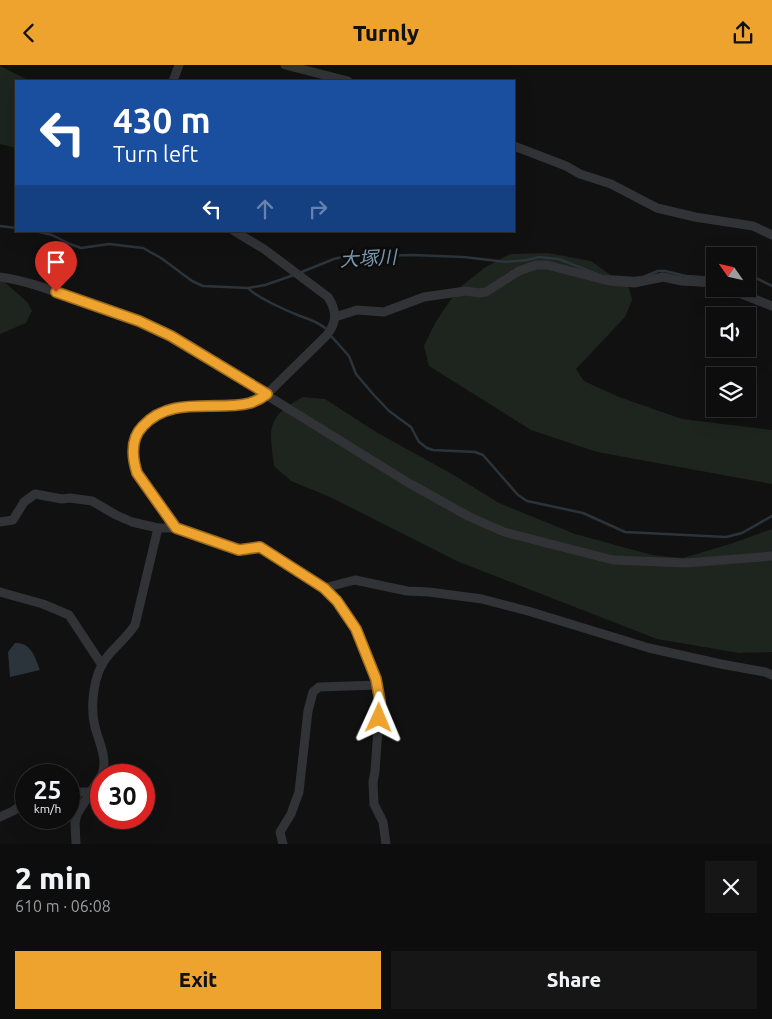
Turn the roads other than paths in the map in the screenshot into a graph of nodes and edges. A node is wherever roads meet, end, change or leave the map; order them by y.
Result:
1 (179, 65) edge
2 (285, 65) edge
3 (172, 80) edge
4 (344, 80) edge
5 (515, 146) edge
6 (236, 232) edge
7 (772, 235) edge
8 (0, 277) edge
9 (706, 282) edge
10 (749, 297) edge
11 (772, 306) edge
12 (335, 317) junction
13 (267, 394) junction
14 (0, 522) edge
15 (158, 528) junction
16 (176, 528) junction
17 (772, 556) edge
18 (324, 588) junction
19 (0, 591) edge
20 (102, 665) junction
21 (772, 675) edge
22 (378, 685) junction
23 (105, 764) edge
24 (80, 792) edge
25 (90, 792) joint
26 (15, 810) edge
27 (0, 817) edge
28 (76, 844) edge
29 (283, 844) edge
30 (386, 844) edge

1 - 3 street
2 - 4 street
5 - 7 street
6 - 12 street
8 - 13 street
9 - 12 street
10 - 11 street
12 - 13 street
13 - 16 street
13 - 17 street
14 - 15 street
15 - 16 street
15 - 20 street
16 - 18 street
18 - 21 street
18 - 22 street
19 - 20 street
20 - 23 street
22 - 29 street
22 - 30 street
24 - 25 street
25 - 28 street
26 - 27 street

